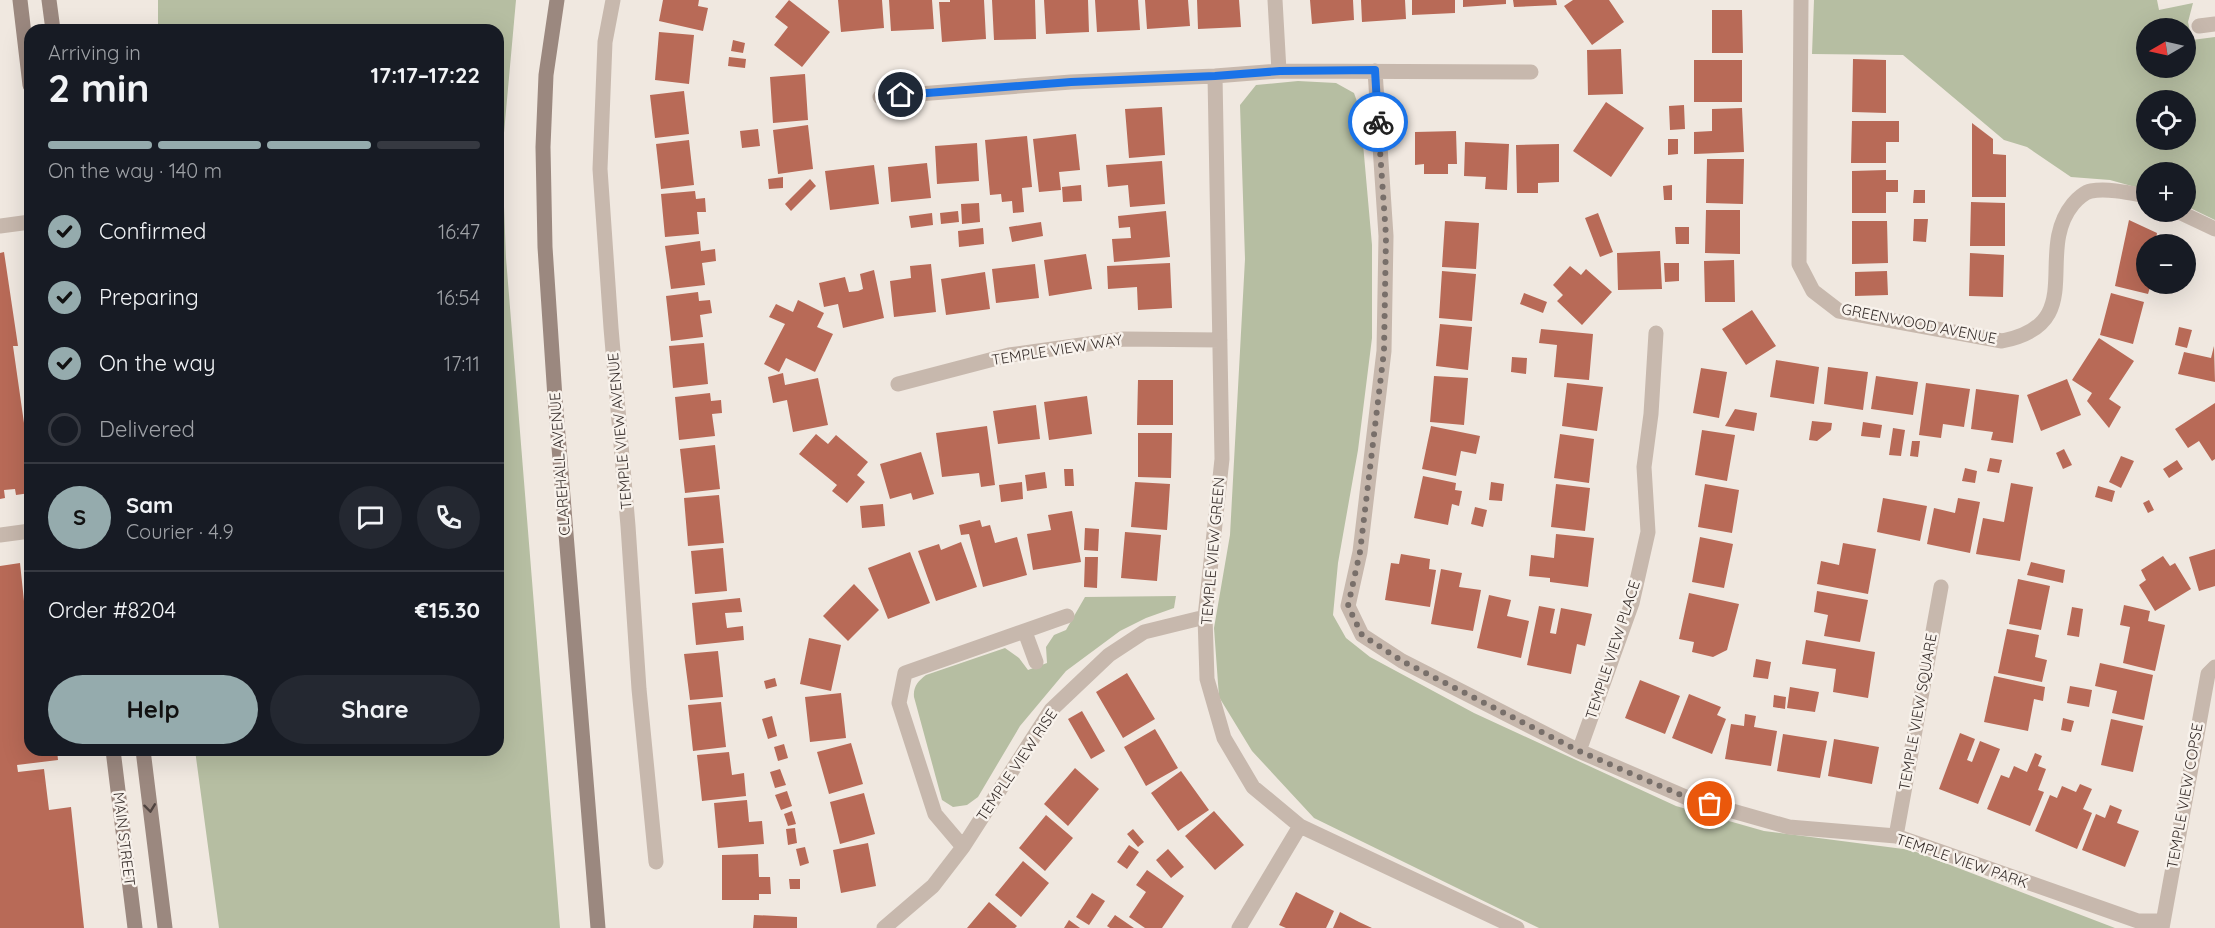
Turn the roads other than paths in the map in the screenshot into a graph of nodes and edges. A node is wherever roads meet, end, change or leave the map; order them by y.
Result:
1 (20, 0) edge
2 (49, 0) edge
3 (557, 0) edge
4 (613, 0) edge
5 (1275, 0) edge
6 (1802, 0) edge
7 (52, 24) edge
8 (2215, 24) edge
9 (2199, 26) dead end
10 (24, 34) edge
11 (1375, 70) junction
12 (1280, 71) junction
13 (1531, 72) dead end
14 (1215, 76) junction
15 (880, 97) dead end
16 (2136, 195) edge
17 (2196, 220) edge
18 (24, 223) edge
19 (0, 226) edge
20 (2215, 229) edge
21 (1656, 333) dead end
22 (1220, 340) junction
23 (898, 384) dead end
24 (24, 532) edge
25 (0, 535) edge
26 (1941, 588) dead end
27 (1067, 616) dead end
28 (1205, 617) junction
29 (1025, 632) junction
30 (1036, 662) dead end
31 (2215, 667) edge
32 (1579, 751) junction
33 (114, 756) edge
34 (144, 756) edge
35 (1300, 826) junction
36 (1896, 836) junction
37 (963, 847) junction
38 (656, 862) dead end
39 (2162, 925) edge
40 (135, 928) edge
41 (165, 928) edge
42 (598, 928) edge
43 (884, 928) edge
44 (1239, 928) edge
45 (1517, 928) edge

1 - 10 main road
2 - 7 main road
3 - 42 main road, CLAREHALL AVENUE
4 - 38 street, TEMPLE VIEW AVENUE
5 - 12 street
6 - 16 street, GREENWOOD AVENUE
8 - 9 street
11 - 12 street
11 - 13 street
11 - 32 street, TEMPLE VIEW PARK
12 - 14 street
14 - 15 street
14 - 22 street, TEMPLE VIEW GREEN
17 - 20 street
18 - 19 street
21 - 32 street, TEMPLE VIEW PLACE
22 - 23 street, TEMPLE VIEW WAY
22 - 28 street, TEMPLE VIEW GREEN
24 - 25 street
26 - 36 street, TEMPLE VIEW SQUARE
27 - 29 street
28 - 35 street, TEMPLE VIEW GREEN
28 - 37 street, TEMPLE VIEW RISE
29 - 30 street
29 - 37 street
31 - 39 street, TEMPLE VIEW COPSE
32 - 36 street, TEMPLE VIEW PARK
33 - 40 main road, MAIN STREET
34 -> 41 main road, MAIN STREET
35 - 44 street
35 - 45 street, TEMPLE VIEW GREEN
36 - 39 street, TEMPLE VIEW PARK
37 - 43 street, TEMPLE VIEW RISE

